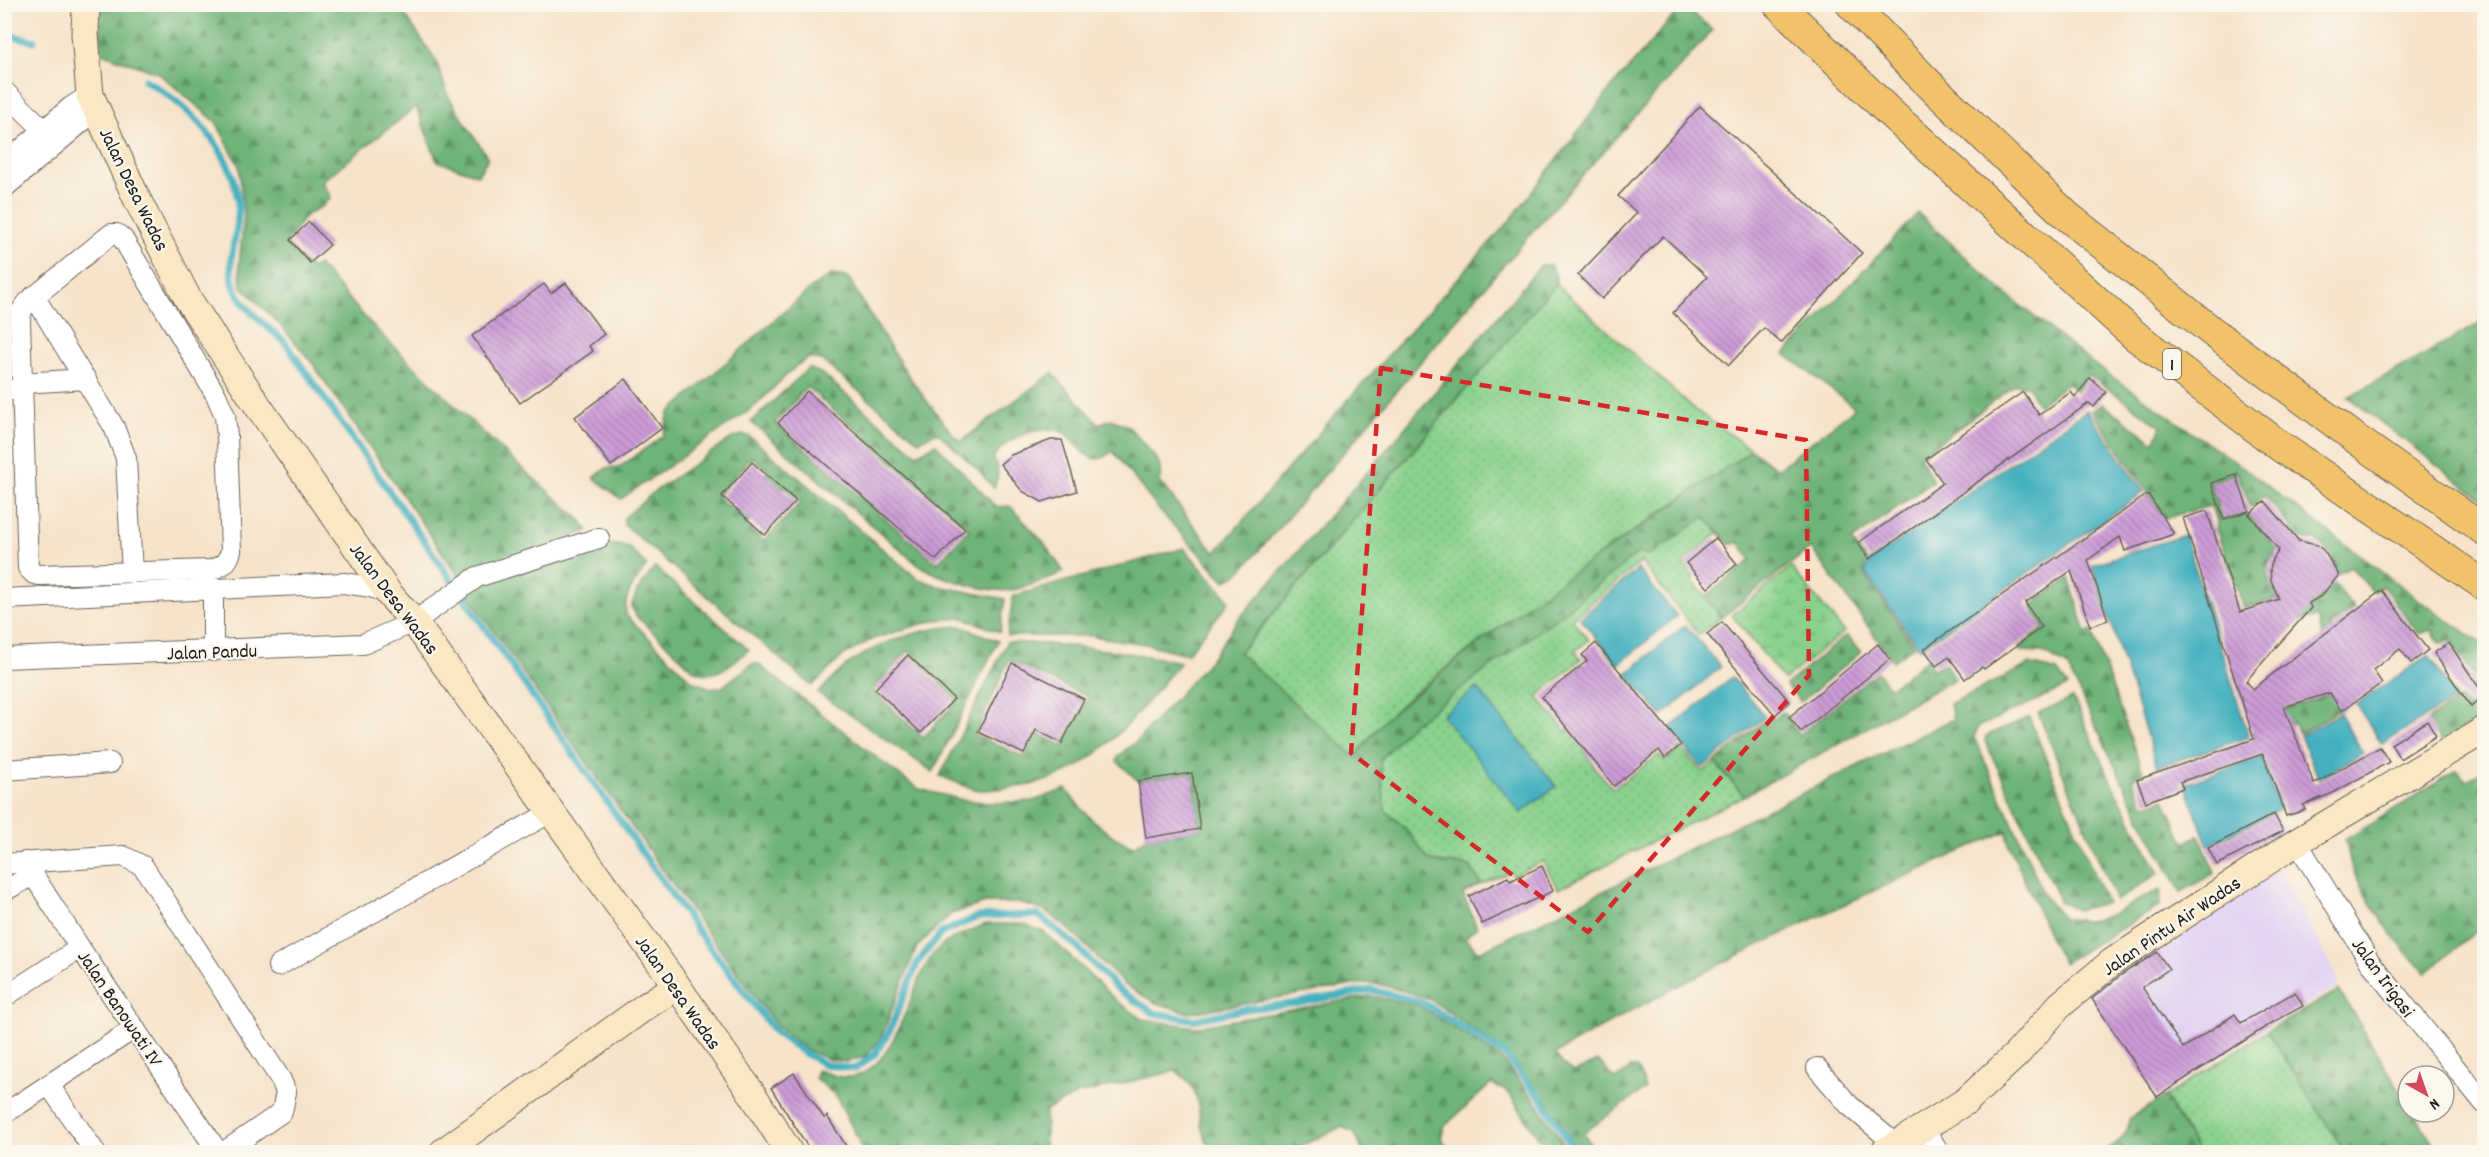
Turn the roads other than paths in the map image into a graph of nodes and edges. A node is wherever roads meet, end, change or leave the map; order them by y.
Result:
1 (86, 4) edge
2 (1778, 4) edge
3 (1851, 4) edge
4 (4, 91) edge
5 (94, 104) junction
6 (51, 136) junction
7 (4, 164) edge
8 (4, 188) edge
9 (34, 296) junction
10 (86, 379) junction
11 (15, 381) edge
12 (2484, 530) edge
13 (599, 538) dead end
14 (132, 573) junction
15 (2484, 585) edge
16 (213, 589) junction
17 (389, 594) junction
18 (4, 599) edge
19 (414, 622) junction
20 (213, 651) junction
21 (4, 658) edge
22 (2484, 730) edge
23 (110, 763) dead end
24 (4, 770) edge
25 (551, 812) junction
26 (2297, 842) junction
27 (4, 864) edge
28 (29, 868) junction
29 (4, 891) edge
30 (80, 948) junction
31 (278, 966) dead end
32 (677, 986) junction
33 (4, 997) edge
34 (135, 1028) junction
35 (1817, 1068) dead end
36 (49, 1085) junction
37 (2484, 1103) edge
38 (4, 1114) edge
39 (1924, 1128) junction
40 (1890, 1149) edge
41 (95, 1152) edge
42 (219, 1152) edge
43 (224, 1152) edge
44 (443, 1152) edge
45 (789, 1152) edge
46 (1939, 1152) edge

1 - 5 main road, Jalan Desa Wadas
2 - 15 main road, 1
3 - 12 main road
4 - 6 street
5 - 6 street
5 - 17 main road, Jalan Desa Wadas
6 - 7 street
6 - 8 street
9 - 10 street
9 - 11 street
9 - 14 street
10 - 11 street
10 - 14 street
11 - 14 street
13 - 19 street, Jalan Pandu
16 - 17 street
16 - 18 street
16 - 20 street
17 - 19 main road, Jalan Desa Wadas
19 - 20 street, Jalan Pandu
19 - 25 main road, Jalan Desa Wadas
20 - 21 street, Jalan Pandu
22 - 26 main road, Jalan Pintu Air Wadas
23 - 24 street
25 - 31 street
25 - 32 main road, Jalan Desa Wadas
26 - 37 street, Jalan Irigasi
26 - 39 main road, Jalan Pintu Air Wadas
27 - 28 street
28 - 29 street
28 - 30 street, Jalan Banowati IV
28 - 43 street
30 - 33 street
30 - 34 street, Jalan Banowati IV
32 - 44 main road
32 - 45 main road, Jalan Desa Wadas
34 - 36 street
34 - 42 street, Jalan Banowati IV
35 - 40 street
36 - 38 street
36 - 41 street
39 - 40 main road, Jalan Pintu Air Wadas
39 - 46 street

